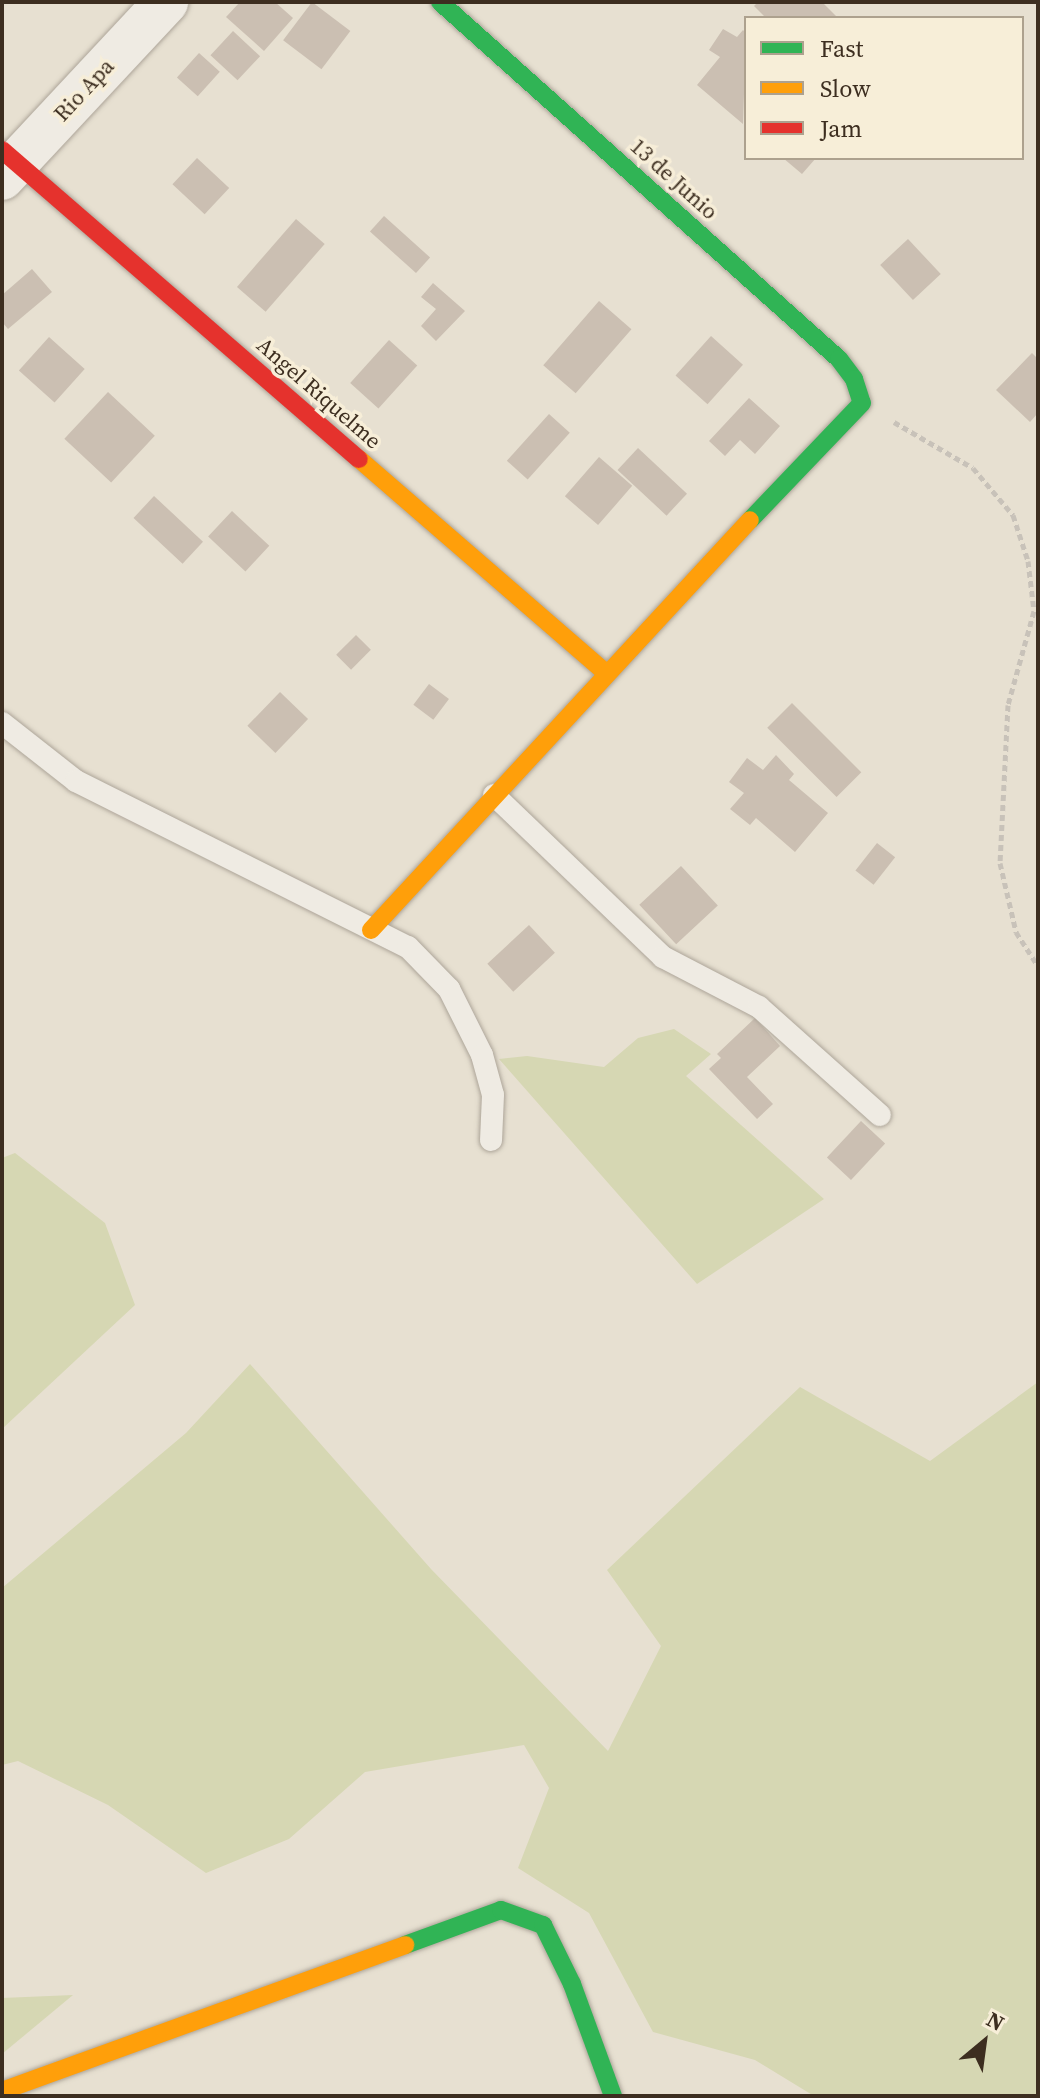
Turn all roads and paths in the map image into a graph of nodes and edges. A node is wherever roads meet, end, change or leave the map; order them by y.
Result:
1 (166, 2) edge
2 (440, 2) edge
3 (7, 164) edge
4 (862, 403) junction
5 (605, 672) junction
6 (2, 723) edge
7 (494, 795) junction
8 (371, 930) junction
9 (1038, 966) edge
10 (880, 1115) dead end
11 (491, 1140) dead end
12 (2, 2091) edge
13 (613, 2096) edge

1 - 3 street, Rio Apa
2 - 4 street, 13 de Junio
3 - 5 street, Angel Riquelme
4 - 5 street
4 - 9 path
5 - 7 street
6 - 8 lane
7 - 8 street
7 - 10 lane
8 - 11 lane
12 - 13 street

